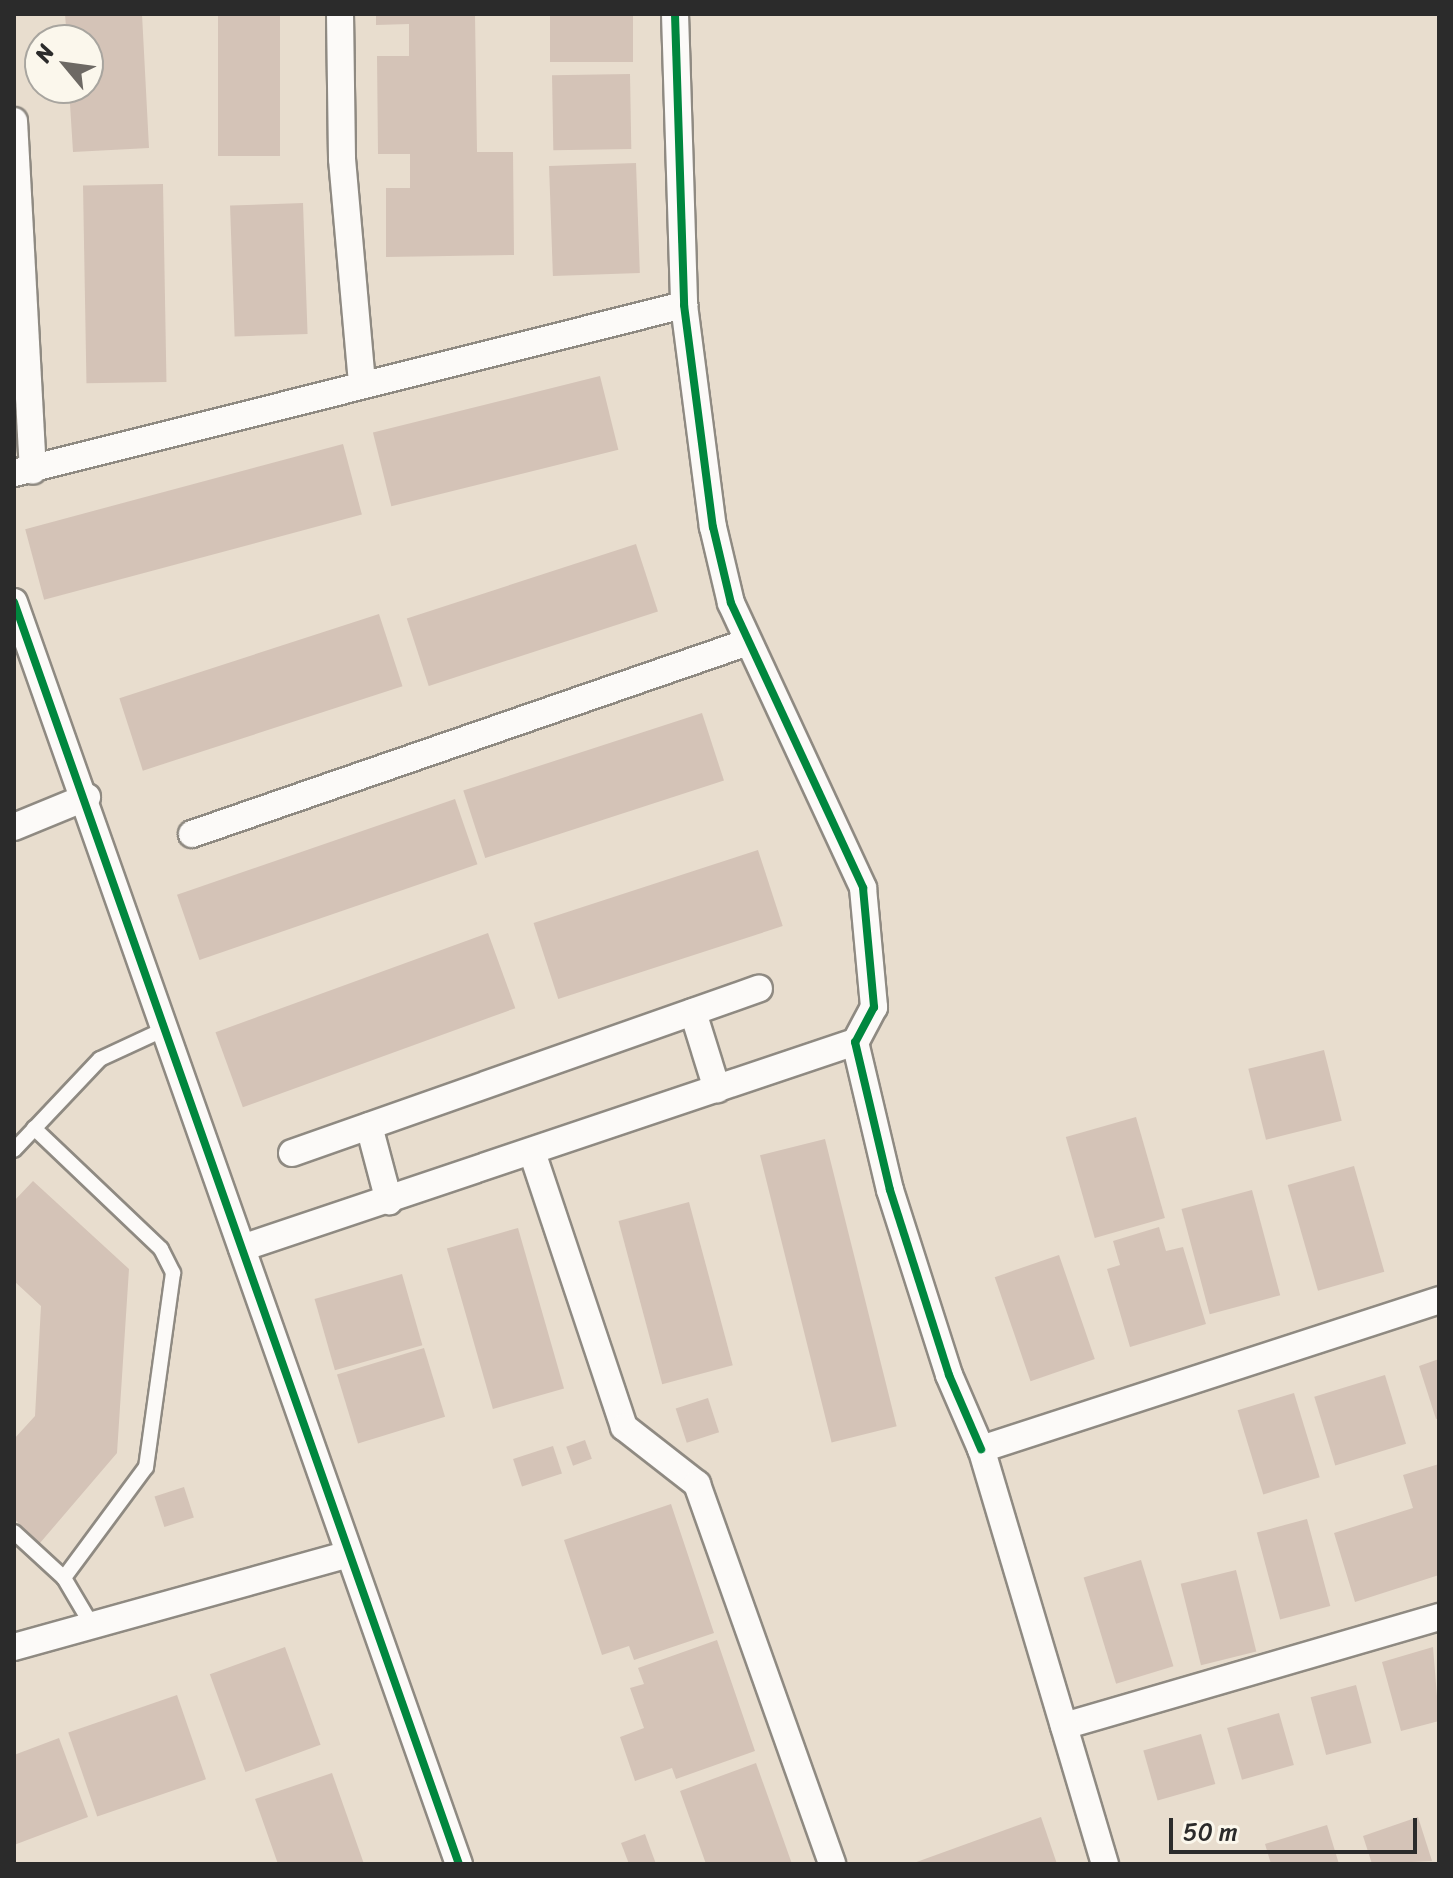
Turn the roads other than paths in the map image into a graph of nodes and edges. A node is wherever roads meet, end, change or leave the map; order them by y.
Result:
1 (340, 14) edge
2 (675, 14) edge
3 (14, 121) edge
4 (684, 305) junction
5 (362, 384) junction
6 (24, 472) edge
7 (14, 602) edge
8 (748, 642) junction
9 (87, 797) junction
10 (14, 827) edge
11 (192, 834) dead end
12 (759, 989) dead end
13 (693, 1012) junction
14 (167, 1028) junction
15 (855, 1042) junction
16 (717, 1089) junction
17 (369, 1126) junction
18 (34, 1128) junction
19 (14, 1150) edge
20 (532, 1152) junction
21 (292, 1153) dead end
22 (389, 1201) junction
23 (242, 1248) junction
24 (1439, 1300) edge
25 (981, 1449) junction
26 (14, 1532) edge
27 (345, 1555) junction
28 (64, 1578) junction
29 (1439, 1617) edge
30 (90, 1622) junction
31 (14, 1647) edge
32 (1064, 1726) junction
33 (459, 1864) edge
34 (832, 1864) edge
35 (1105, 1864) edge

1 - 5 street
2 - 4 street
3 - 6 street
4 - 5 street
4 - 8 street
5 - 6 street
7 - 9 street
8 - 11 street
8 - 15 street
9 - 10 street
9 - 14 street
12 - 13 street
13 - 16 street
13 - 17 street
14 - 18 lane
14 - 23 street
15 - 16 street
15 - 25 street
16 - 20 street
17 - 21 street
17 - 22 street
18 - 19 lane
18 - 28 lane
20 - 22 street
20 - 34 street
22 - 23 street
23 - 27 street
24 - 25 street
25 - 32 street
26 - 28 lane
27 - 30 street
27 - 33 street
28 - 30 lane
29 - 32 street
30 - 31 street
32 - 35 street

